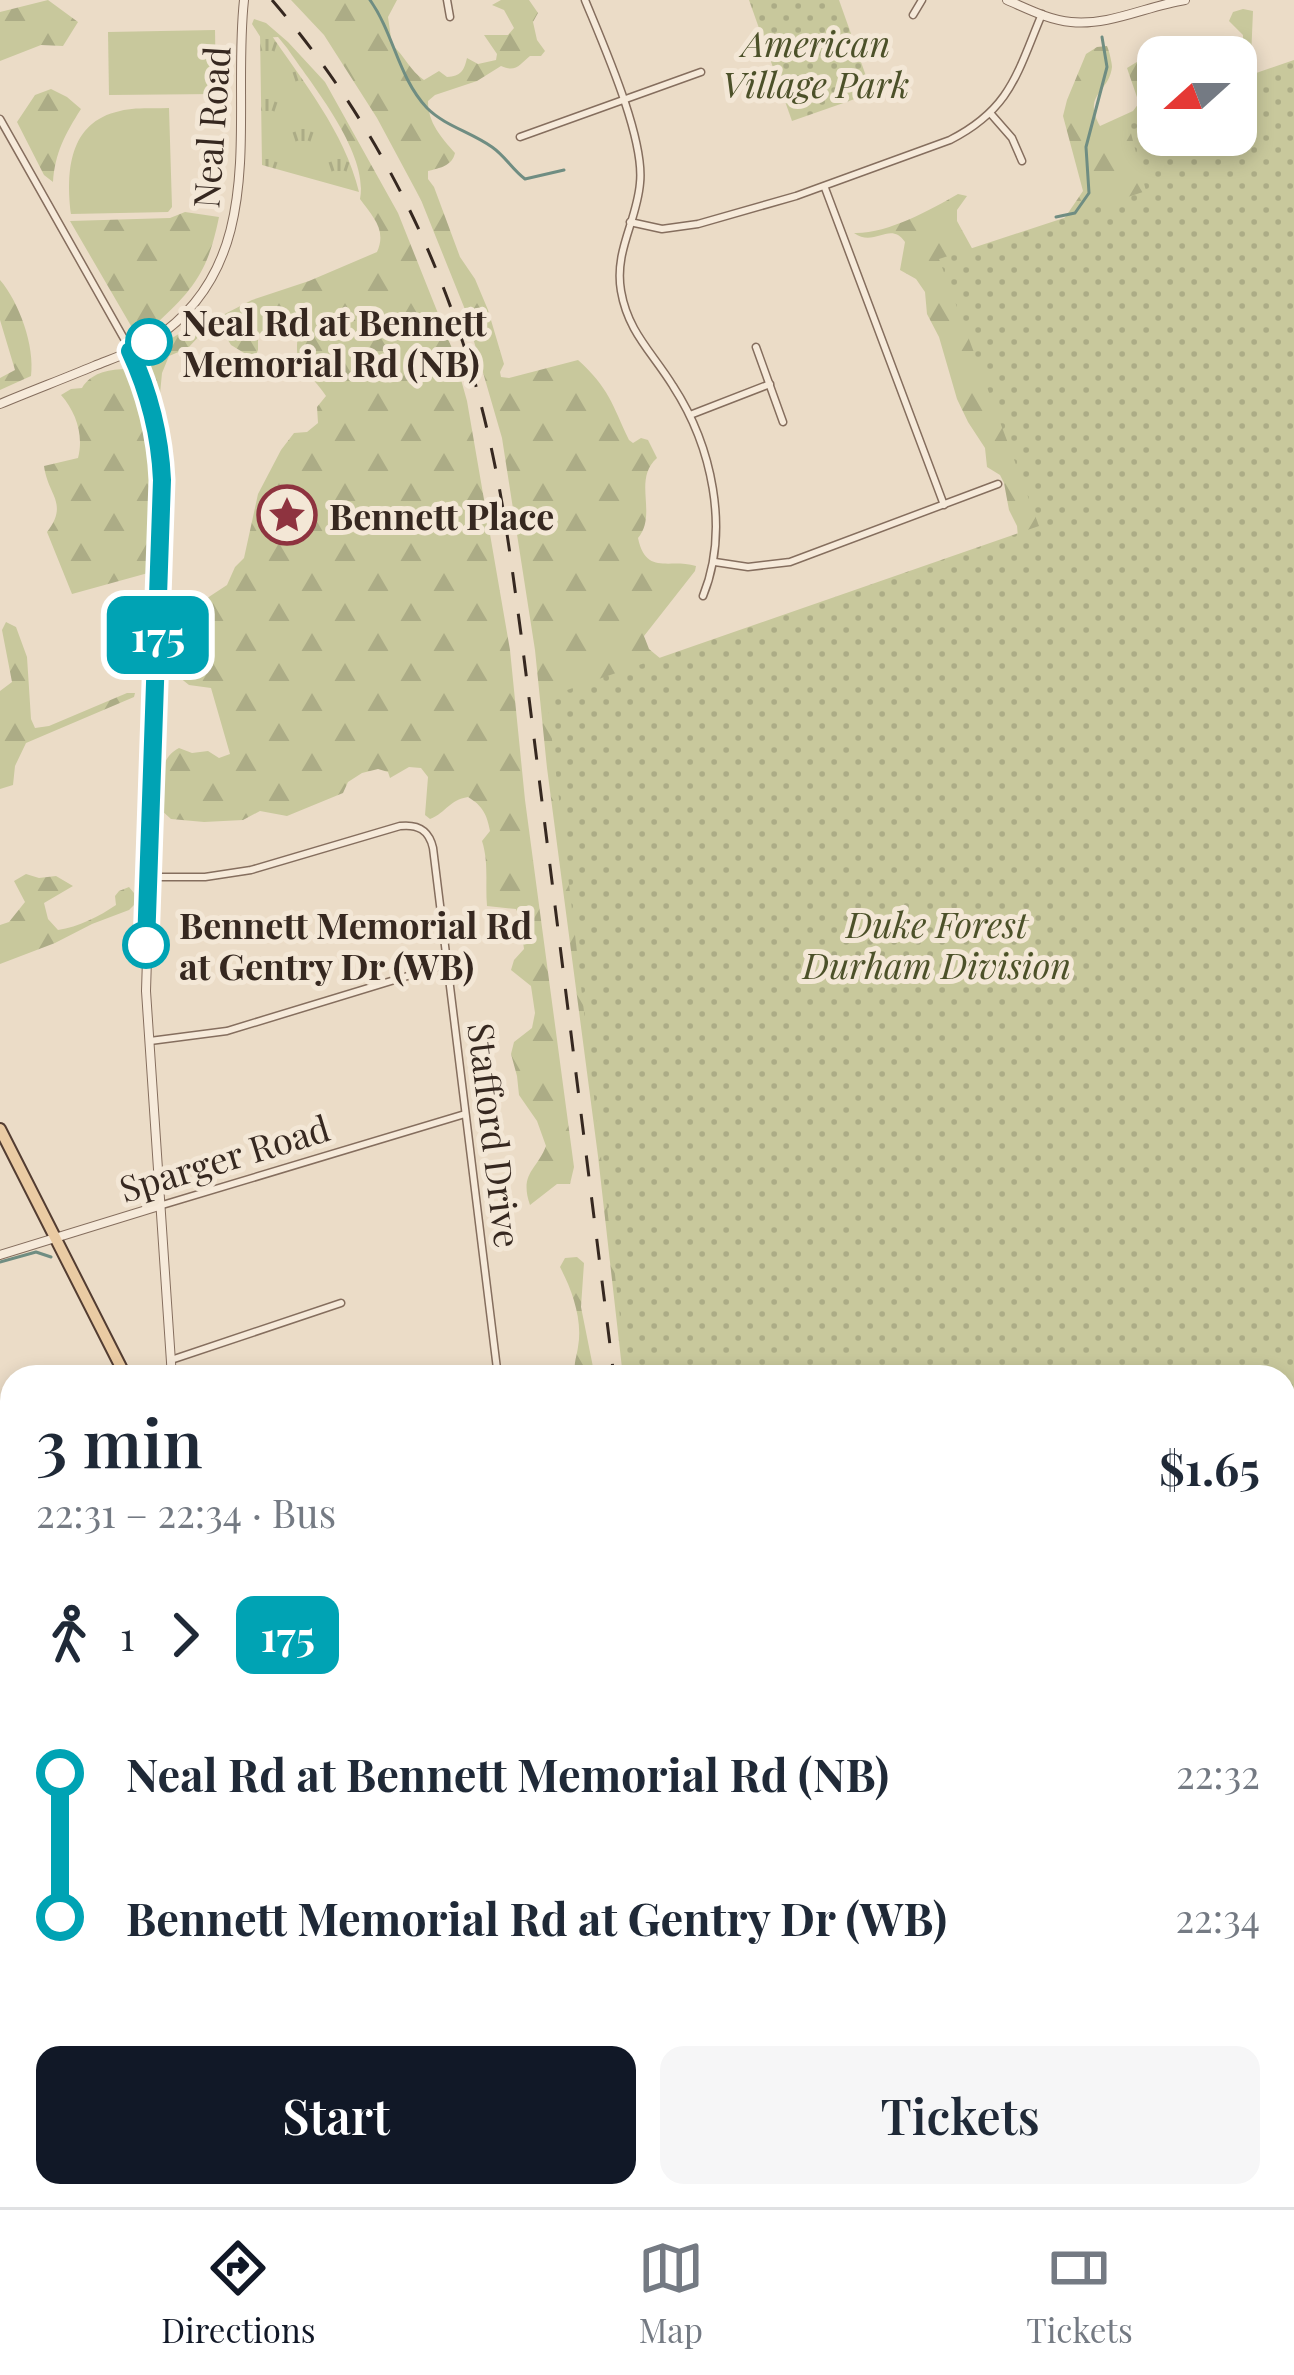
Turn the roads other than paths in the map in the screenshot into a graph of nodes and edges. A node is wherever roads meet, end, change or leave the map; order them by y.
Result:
1 (447, 0) edge
2 (585, 0) edge
3 (922, 0) edge
4 (1007, 0) edge
5 (1185, 0) edge
6 (243, 3) edge
7 (1042, 14) junction
8 (913, 15) dead end
9 (450, 17) dead end
10 (701, 72) dead end
11 (622, 100) junction
12 (991, 115) junction
13 (0, 119) edge
14 (520, 137) dead end
15 (1022, 161) dead end
16 (824, 187) junction
17 (630, 222) junction
18 (756, 347) dead end
19 (130, 351) junction
20 (770, 384) junction
21 (0, 404) edge
22 (690, 415) junction
23 (783, 422) dead end
24 (998, 484) dead end
25 (944, 505) junction
26 (715, 562) junction
27 (703, 596) dead end
28 (149, 877) junction
29 (447, 964) junction
30 (148, 1041) junction
31 (465, 1114) junction
32 (0, 1129) edge
33 (159, 1206) junction
34 (56, 1238) junction
35 (0, 1255) edge
36 (341, 1303) dead end
37 (171, 1360) junction
38 (120, 1365) edge
39 (171, 1365) edge
40 (496, 1365) edge

1 - 9 street
2 - 11 street
3 - 8 street
4 - 7 street
5 - 7 street
6 - 19 street, Neal Road
7 - 12 street
10 - 11 street
11 - 14 street
11 - 17 street
12 - 15 street
12 - 16 street
13 - 19 street
16 - 17 street
16 - 25 street
17 - 22 street
18 - 20 street
19 - 21 street, Neal Road
19 - 28 street
20 - 22 street
20 - 23 street
22 - 26 street
24 - 25 street
25 - 26 street
26 - 27 street
28 - 29 street, Stafford Drive
28 - 30 street
29 - 30 street
29 - 31 street, Stafford Drive
30 - 33 street
31 - 33 street, Sparger Road
31 - 40 street, Stafford Drive
32 - 34 main road
33 - 34 street, Sparger Road
33 - 37 street
34 - 35 street, Sparger Road
34 - 38 main road
36 - 37 street
37 - 39 street

